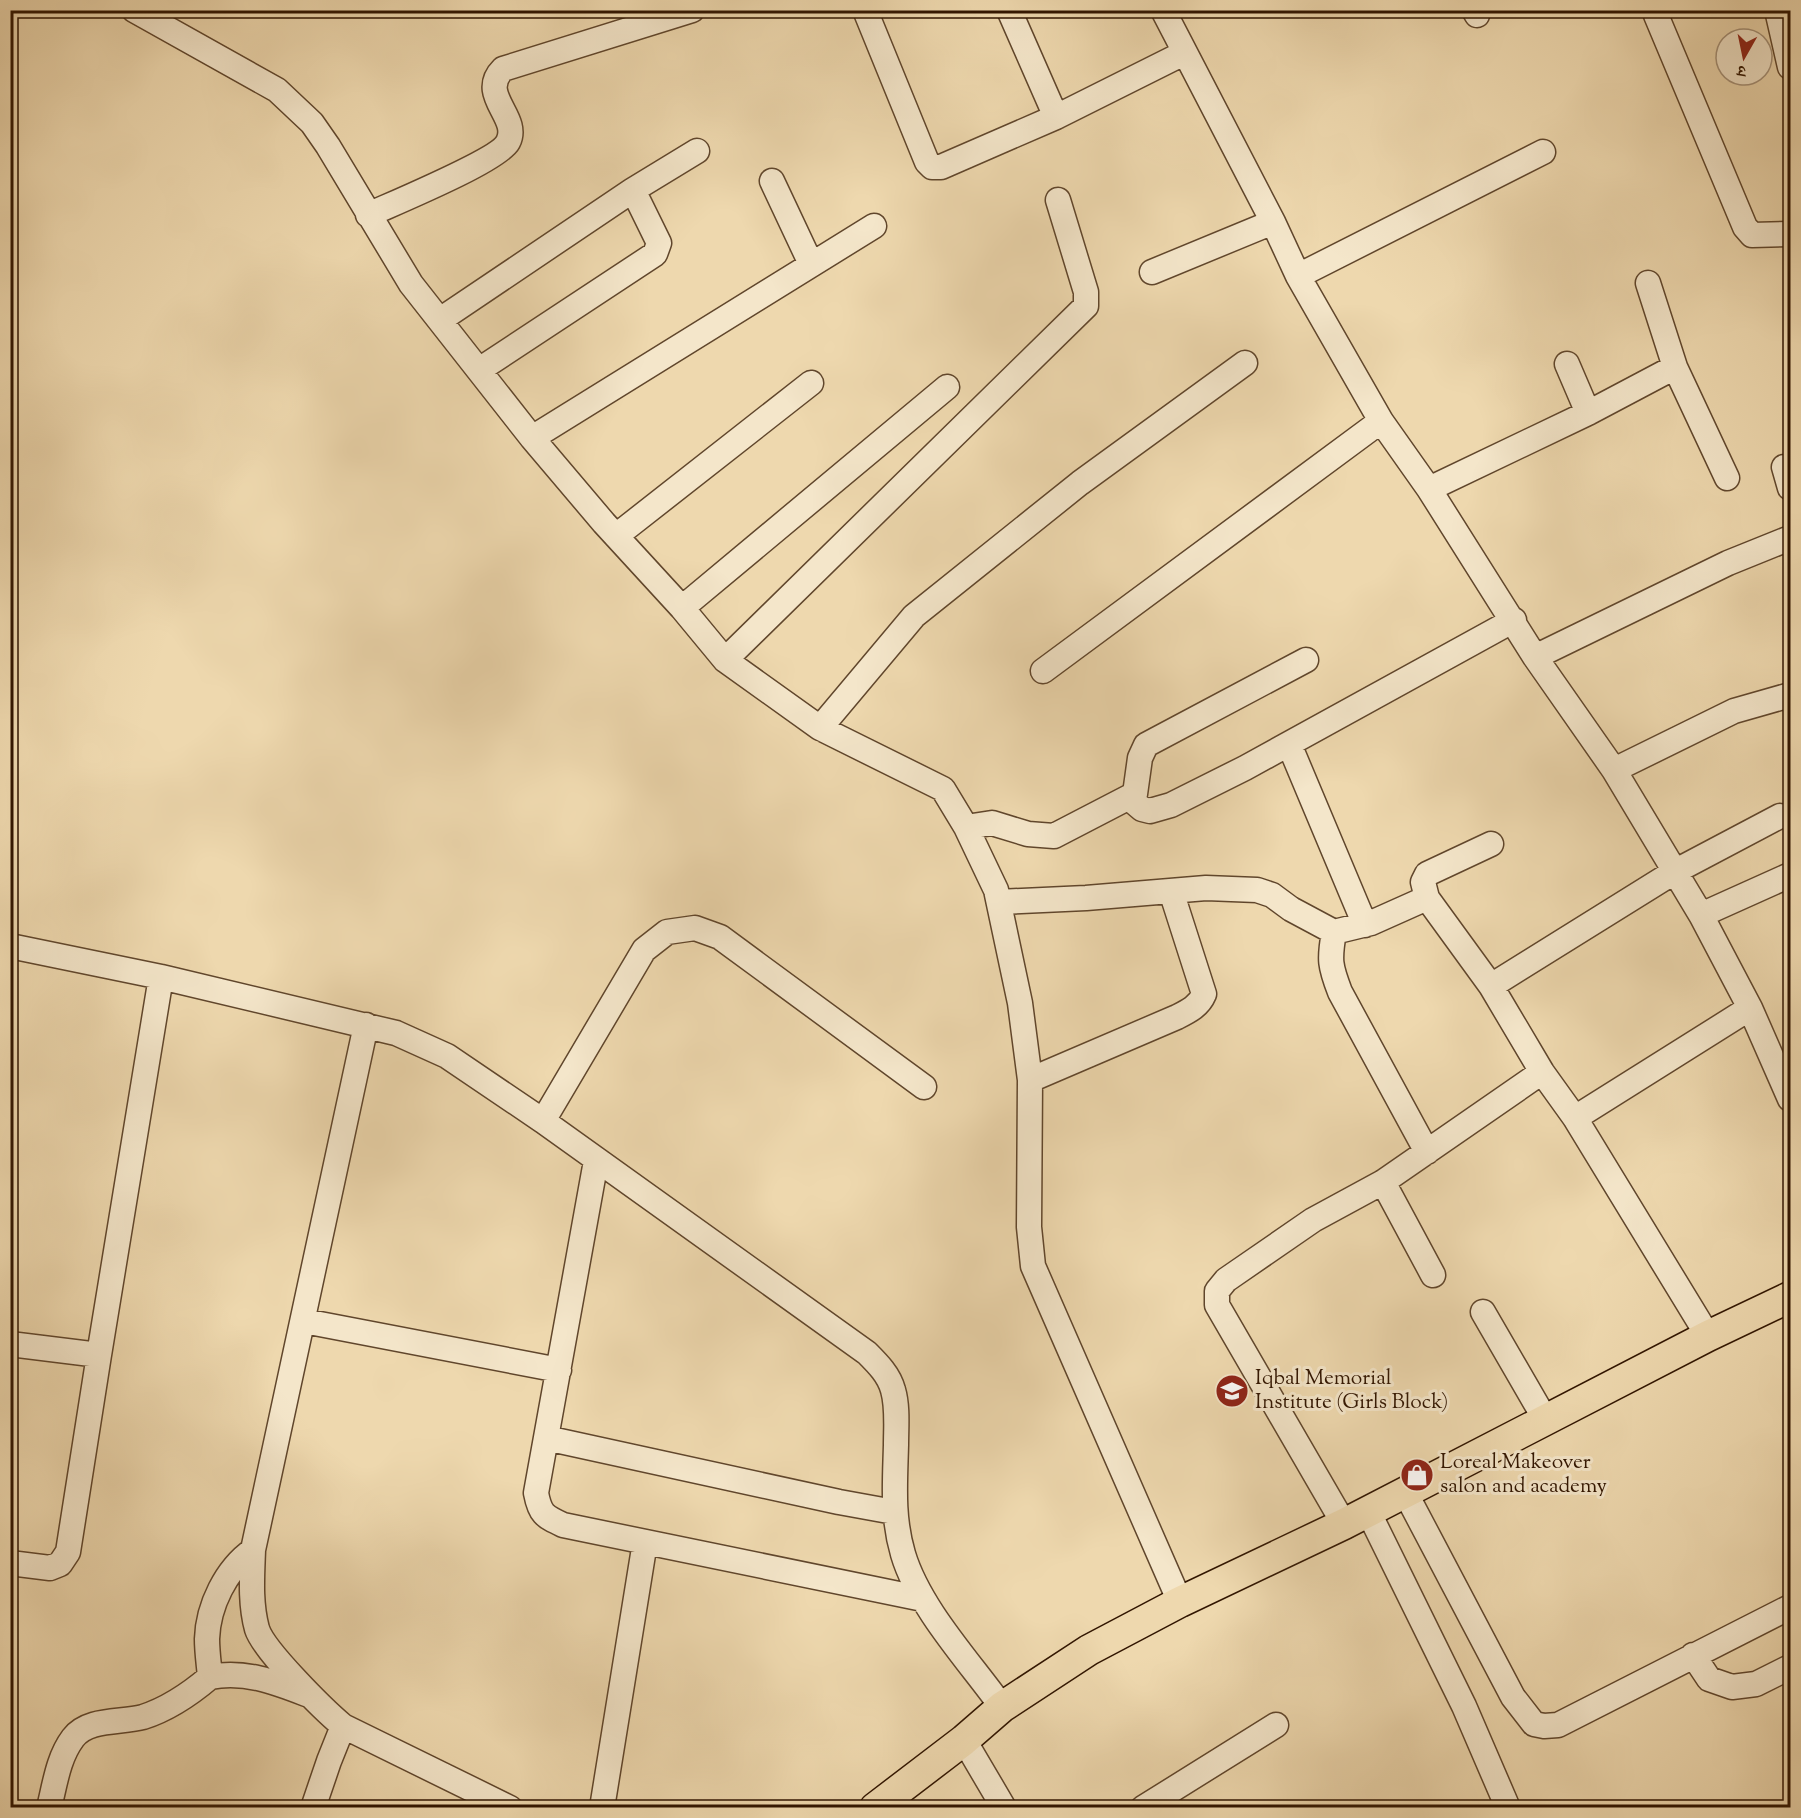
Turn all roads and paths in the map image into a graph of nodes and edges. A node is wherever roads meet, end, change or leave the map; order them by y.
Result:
1 (134, 10) edge
2 (692, 10) edge
3 (865, 10) edge
4 (1009, 10) edge
5 (1777, 10) edge
6 (1166, 11) edge
7 (1656, 15) dead end
8 (1184, 53) junction
9 (1791, 67) edge
10 (1056, 117) junction
11 (697, 151) dead end
12 (1543, 152) dead end
13 (772, 181) dead end
14 (633, 190) junction
15 (1058, 200) dead end
16 (368, 214) junction
17 (1273, 222) junction
18 (874, 226) dead end
19 (1791, 234) edge
20 (811, 264) junction
21 (1152, 272) dead end
22 (1298, 276) junction
23 (1648, 283) dead end
24 (440, 320) junction
25 (1245, 363) dead end
26 (1567, 364) dead end
27 (1675, 367) junction
28 (479, 370) junction
29 (812, 383) dead end
30 (947, 387) dead end
31 (1588, 413) junction
32 (1381, 421) junction
33 (532, 438) junction
34 (1727, 478) dead end
35 (1430, 489) junction
36 (616, 536) junction
37 (1791, 538) edge
38 (682, 608) junction
39 (1514, 620) junction
40 (1535, 657) junction
41 (725, 660) junction
42 (1306, 660) dead end
43 (1043, 671) dead end
44 (1791, 694) edge
45 (820, 728) junction
46 (1289, 744) junction
47 (1614, 770) junction
48 (1129, 798) junction
49 (1780, 816) dead end
50 (966, 827) junction
51 (1491, 844) dead end
52 (1674, 872) junction
53 (1791, 875) edge
54 (1171, 891) junction
55 (1427, 898) junction
56 (999, 902) junction
57 (1701, 915) junction
58 (1365, 925) junction
59 (1334, 932) junction
60 (10, 946) edge
61 (161, 977) junction
62 (1491, 986) junction
63 (1750, 1008) junction
64 (366, 1026) junction
65 (1542, 1072) junction
66 (1030, 1080) junction
67 (924, 1087) dead end
68 (1791, 1099) edge
69 (1575, 1118) junction
70 (543, 1121) junction
71 (1427, 1152) junction
72 (596, 1161) junction
73 (1383, 1182) junction
74 (1433, 1275) dead end
75 (1791, 1297) edge
76 (1483, 1312) dead end
77 (304, 1321) junction
78 (1708, 1336) junction
79 (10, 1344) edge
80 (99, 1355) junction
81 (559, 1370) junction
82 (1545, 1419) junction
83 (546, 1438) junction
84 (1405, 1492) junction
85 (894, 1512) junction
86 (1356, 1517) junction
87 (645, 1542) junction
88 (253, 1550) junction
89 (10, 1563) edge
90 (923, 1599) junction
91 (1180, 1602) junction
92 (1791, 1607) edge
93 (1693, 1655) junction
94 (1791, 1667) edge
95 (210, 1677) junction
96 (310, 1695) junction
97 (1002, 1707) junction
98 (1276, 1725) dead end
99 (343, 1726) junction
100 (964, 1740) junction
101 (49, 1808) edge
102 (313, 1808) edge
103 (510, 1808) edge
104 (602, 1808) edge
105 (876, 1808) edge
106 (1004, 1808) edge
107 (1143, 1808) edge
108 (1508, 1808) edge

1 - 16 street
2 - 16 street
3 - 10 street
4 - 10 street
5 - 9 street
6 - 8 street
7 - 19 street
8 - 10 street
8 - 17 street
11 - 14 street
12 - 22 street
13 - 20 street
14 - 24 street
14 - 28 street
15 - 41 street
16 - 24 street
17 - 21 street
17 - 22 street
18 - 20 street
20 - 33 street
22 - 32 street
23 - 27 street
24 - 28 street
25 - 45 street
26 - 31 street
27 - 31 street
27 - 34 street
28 - 33 street
29 - 36 street
30 - 38 street
31 - 35 street
32 - 35 street
32 - 43 street
33 - 36 street
35 - 39 street
36 - 38 street
37 - 40 street
38 - 41 street
39 - 40 street
39 - 46 street
40 - 47 street
41 - 45 street
42 - 48 street
44 - 47 street
45 - 50 street
46 - 48 street
46 - 58 street
47 - 52 street
48 - 50 street
49 - 52 street
50 - 56 street
51 - 55 street
52 - 57 street
52 - 62 street
53 - 57 street
54 - 56 street
54 - 59 street
54 - 66 street
55 - 58 street
55 - 62 street
56 - 66 street
57 - 63 street
58 - 59 street
59 - 71 street
60 - 61 street
61 - 64 street
61 - 80 street
62 - 65 street
63 - 68 street
63 - 69 street
64 - 70 street
64 - 77 street
65 - 69 street
65 - 71 street
66 - 91 street
67 - 70 street
69 - 78 street
70 - 72 street
71 - 73 street
72 - 81 street
72 - 85 street
73 - 74 street
73 - 86 street
75 - 78 main road
76 - 82 street
77 - 81 street
77 - 88 street
78 - 82 main road
79 - 80 street
80 - 89 street
81 - 83 street
82 - 84 main road
83 - 85 street
83 - 87 street
84 - 86 main road
84 - 93 street
85 - 90 street
86 - 91 main road
86 - 108 street
87 - 90 street
87 - 104 street
88 - 95 street
88 - 96 street
90 - 97 street
91 - 97 main road
92 - 93 street
93 - 94 street
95 - 96 street
95 - 101 street
96 - 99 street
97 - 100 main road
98 - 107 street
99 - 102 street
99 - 103 street
100 - 105 main road
100 - 106 street

